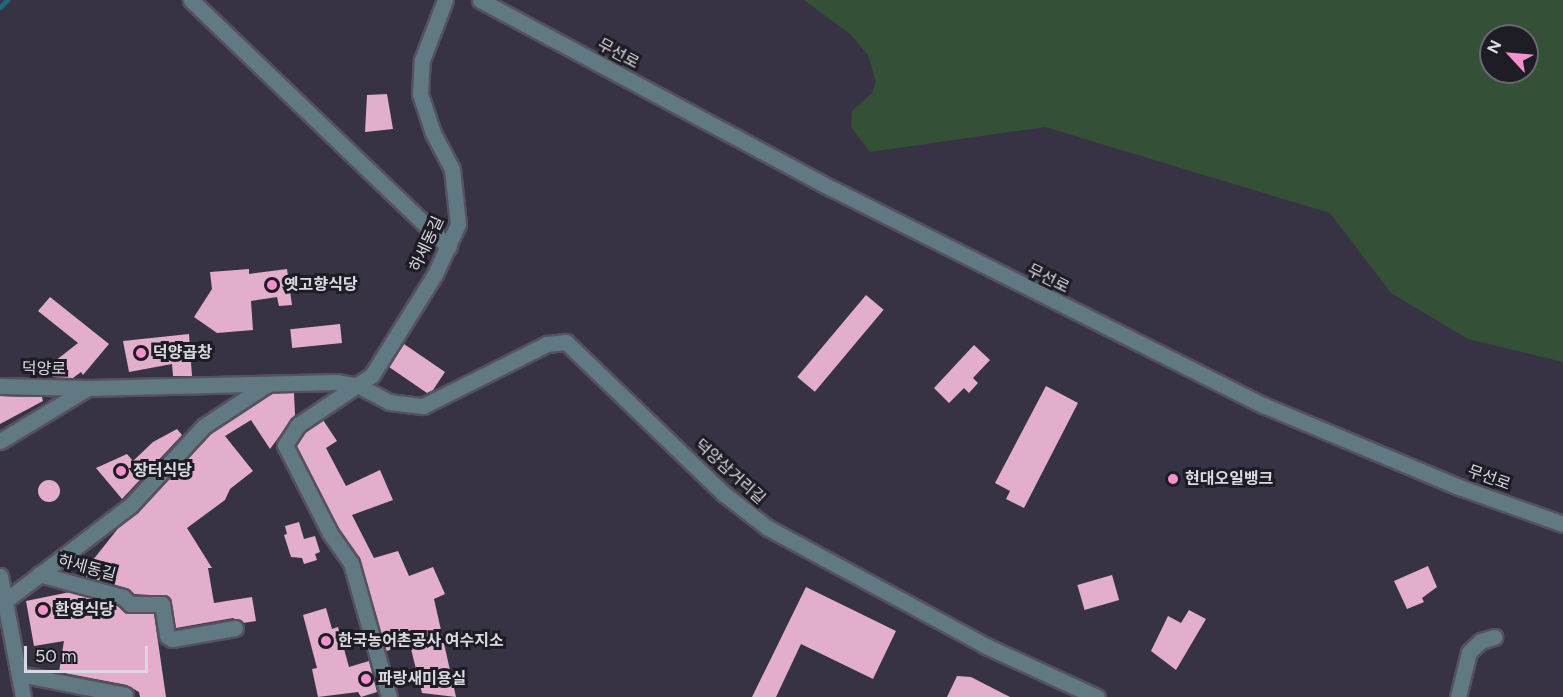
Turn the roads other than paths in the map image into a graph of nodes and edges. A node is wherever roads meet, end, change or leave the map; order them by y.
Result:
1 (191, 0) edge
2 (445, 0) edge
3 (480, 0) edge
4 (449, 247) junction
5 (269, 384) junction
6 (0, 386) edge
7 (359, 386) junction
8 (88, 388) junction
9 (0, 441) edge
10 (1563, 524) edge
11 (39, 574) junction
12 (0, 576) edge
13 (5, 601) junction
14 (235, 628) dead end
15 (1494, 637) dead end
16 (19, 675) junction
17 (125, 695) dead end
18 (23, 697) edge
19 (389, 697) edge
20 (1097, 697) edge
21 (1458, 697) edge

1 - 4 street
2 - 4 street, 하세동길
3 - 10 street, 무선로
4 - 7 street, 하세동길
5 - 7 street
5 - 8 street
5 - 11 street, 하세동길
6 - 8 street, 덕양로
7 - 19 street, 하세동길
7 - 20 street, 덕양삼거리길
8 - 9 street
11 - 13 street, 하세동길
11 - 14 street, 하세동길
12 - 13 street
13 - 16 street
15 - 21 street
16 - 17 street
16 - 18 street

